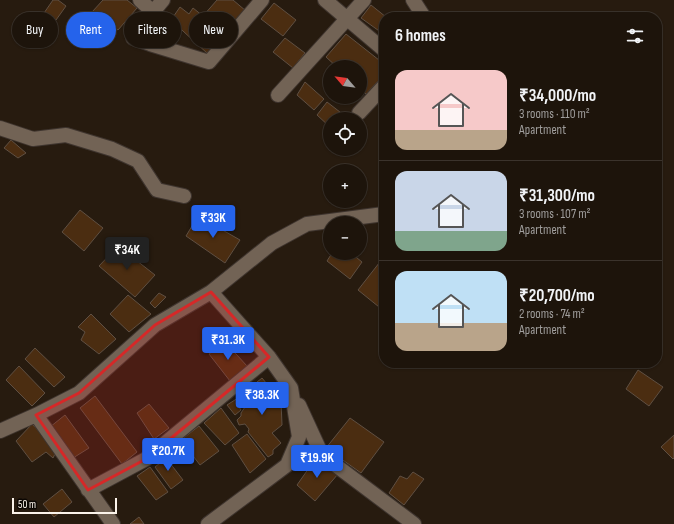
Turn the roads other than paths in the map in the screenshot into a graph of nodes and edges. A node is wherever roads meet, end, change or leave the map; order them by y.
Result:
1 (140, 0) edge
2 (163, 0) edge
3 (262, 0) edge
4 (325, 0) edge
5 (364, 0) edge
6 (413, 0) edge
7 (154, 12) joint
8 (421, 12) edge
9 (348, 18) junction
10 (379, 46) edge
11 (163, 48) edge
12 (379, 91) edge
13 (278, 95) dead end
14 (360, 112) edge
15 (0, 128) edge
16 (184, 196) dead end
17 (379, 215) edge
18 (211, 292) junction
19 (269, 357) junction
20 (291, 388) junction
21 (36, 415) junction
22 (0, 431) edge
23 (88, 490) junction
24 (113, 524) edge
25 (208, 524) edge
26 (414, 524) edge

1 - 7 street
2 - 7 street
3 - 11 street
4 - 9 street
5 - 9 street
6 - 8 street
9 - 10 street
9 - 13 street
12 - 14 street
15 - 16 street
17 - 18 street
18 - 19 street
18 - 21 street
19 - 20 street
19 - 23 street
20 - 25 street
20 - 26 street
21 - 22 street
21 - 23 street
23 - 24 street

